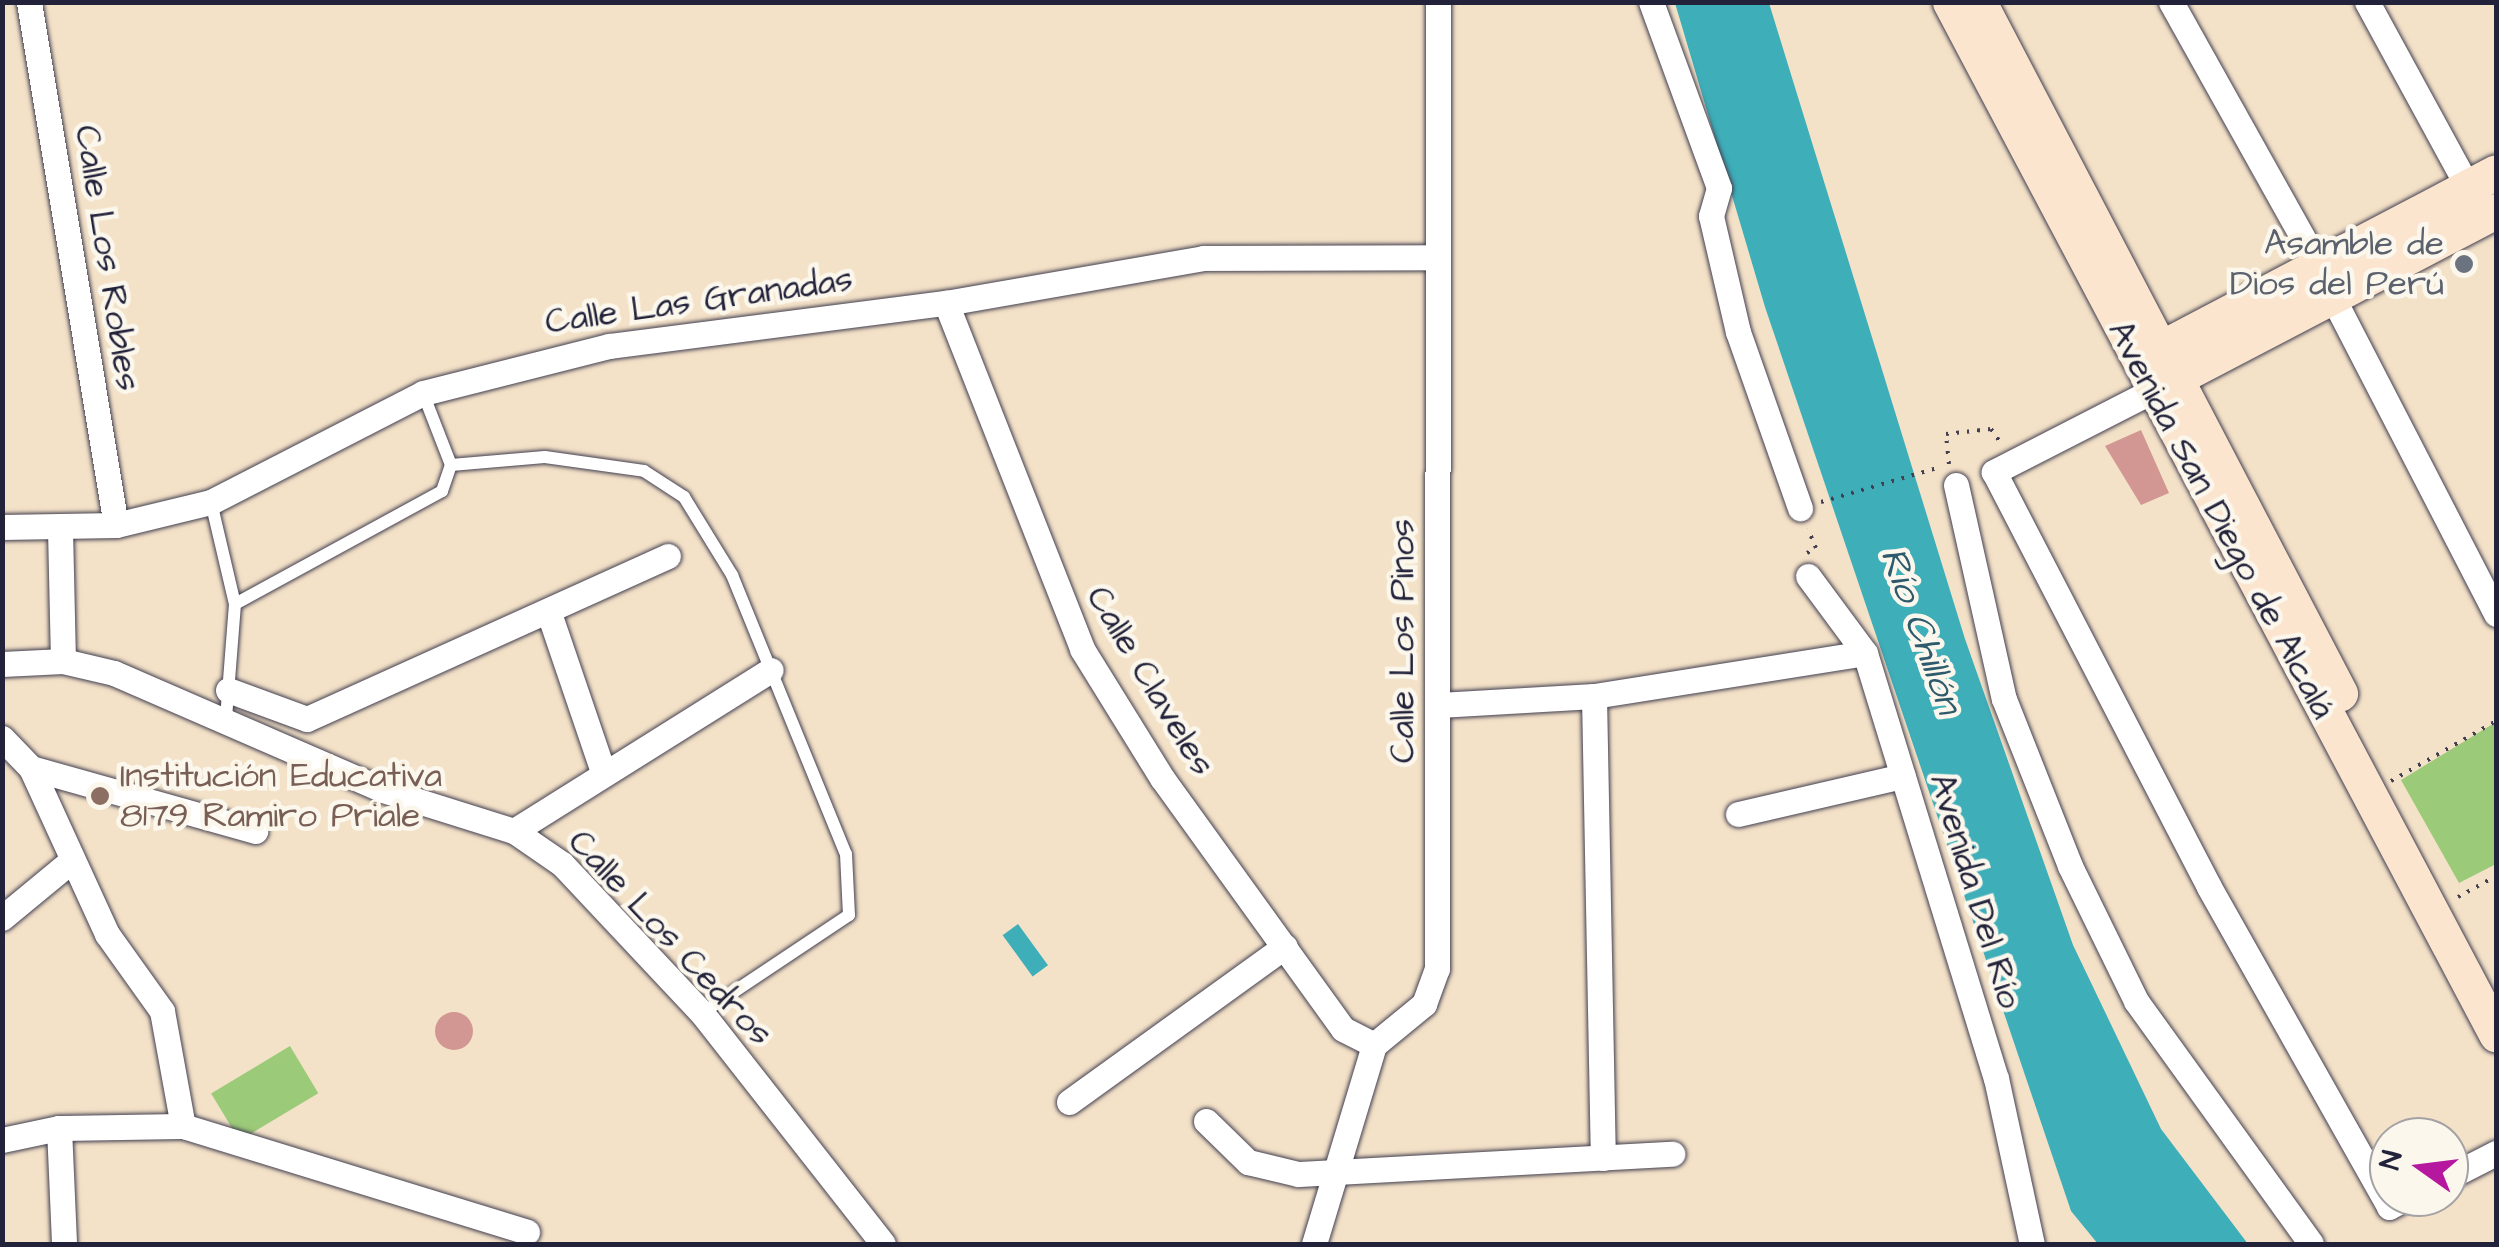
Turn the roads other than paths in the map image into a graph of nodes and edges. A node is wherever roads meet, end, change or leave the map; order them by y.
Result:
1 (29, 2) edge
2 (1438, 2) edge
3 (1651, 2) edge
4 (1950, 2) edge
5 (1979, 2) edge
6 (2172, 2) edge
7 (2367, 2) edge
8 (2070, 204) junction
9 (2489, 205) edge
10 (1435, 257) junction
11 (2325, 281) junction
12 (946, 303) junction
13 (2156, 369) junction
14 (423, 392) junction
15 (451, 465) junction
16 (1949, 472) road end
17 (210, 502) junction
18 (1806, 507) road end
19 (116, 525) junction
20 (2, 527) edge
21 (60, 529) junction
22 (668, 556) dead end
23 (1808, 576) dead end
24 (235, 604) junction
25 (549, 613) junction
26 (2496, 614) edge
27 (1866, 653) junction
28 (63, 662) junction
29 (2, 664) edge
30 (771, 670) junction
31 (228, 690) junction
32 (1594, 696) junction
33 (1439, 705) junction
34 (226, 718) junction
35 (2, 738) edge
36 (30, 768) junction
37 (604, 772) junction
38 (1903, 776) junction
39 (1738, 814) dead end
40 (514, 830) junction
41 (255, 831) dead end
42 (72, 860) junction
43 (2, 918) edge
44 (1285, 946) junction
45 (2483, 979) edge
46 (702, 1013) junction
47 (2496, 1034) edge
48 (1374, 1046) junction
49 (1069, 1102) dead end
50 (1206, 1121) dead end
51 (183, 1126) junction
52 (59, 1128) junction
53 (2, 1140) edge
54 (2496, 1153) edge
55 (1672, 1154) dead end
56 (1604, 1158) junction
57 (2469, 1166) edge
58 (2369, 1171) edge
59 (1334, 1172) junction
60 (527, 1232) dead end
61 (64, 1244) edge
62 (883, 1244) edge
63 (1314, 1244) edge
64 (2032, 1244) edge
65 (2311, 1244) edge

1 - 19 street, Calle Los Robles
2 - 10 street, Calle Los Pinos
3 - 18 street
4 - 8 street, Avenida San Diego de Alcalá
5 - 8 street, Avenida San Diego de Alcalá
6 - 11 street
7 - 9 street
8 - 13 street, Avenida San Diego de Alcalá
9 - 11 street
10 - 12 street, Calle Las Granadas
10 - 33 street, Calle Los Pinos
11 - 13 street
11 - 26 street
12 - 14 street, Calle Las Granadas
12 - 44 street, Calle Claveles
13 - 45 street, Avenida San Diego de Alcalá
13 - 45 street, Avenida San Diego de Alcalá
13 - 58 street
14 - 15 lane
14 - 17 street, Calle Las Granadas
15 - 24 lane
15 - 30 lane
16 - 65 street
17 - 19 street, Calle Las Granadas
17 - 24 lane
19 - 21 street, Calle Las Granadas
20 - 21 street, Calle Las Granadas
21 - 28 street
22 - 25 street
23 - 27 street, Avenida Del Río
24 - 31 lane
25 - 31 street
25 - 37 street
27 - 32 street
27 - 38 street, Avenida Del Río
28 - 29 street, Calle Los Cedros
28 - 34 street, Calle Los Cedros
30 - 37 street
30 - 46 lane
31 - 34 lane
32 - 33 street
32 - 56 street
33 - 48 street, Calle Los Pinos
34 - 40 street, Calle Los Cedros
35 - 36 street
36 - 41 street
36 - 42 street
37 - 40 street
38 - 39 street
38 - 64 street, Avenida Del Río
40 - 46 street, Calle Los Cedros
42 - 43 street
42 - 51 street
44 - 48 street, Calle Claveles
44 - 49 street
45 - 47 street, Avenida San Diego de Alcalá
46 - 62 street, Calle Los Cedros
48 - 59 street
50 - 59 street
51 - 52 street
51 - 60 street
52 - 53 street
52 - 61 street
54 - 57 street
55 - 56 street
56 - 59 street
59 - 63 street

